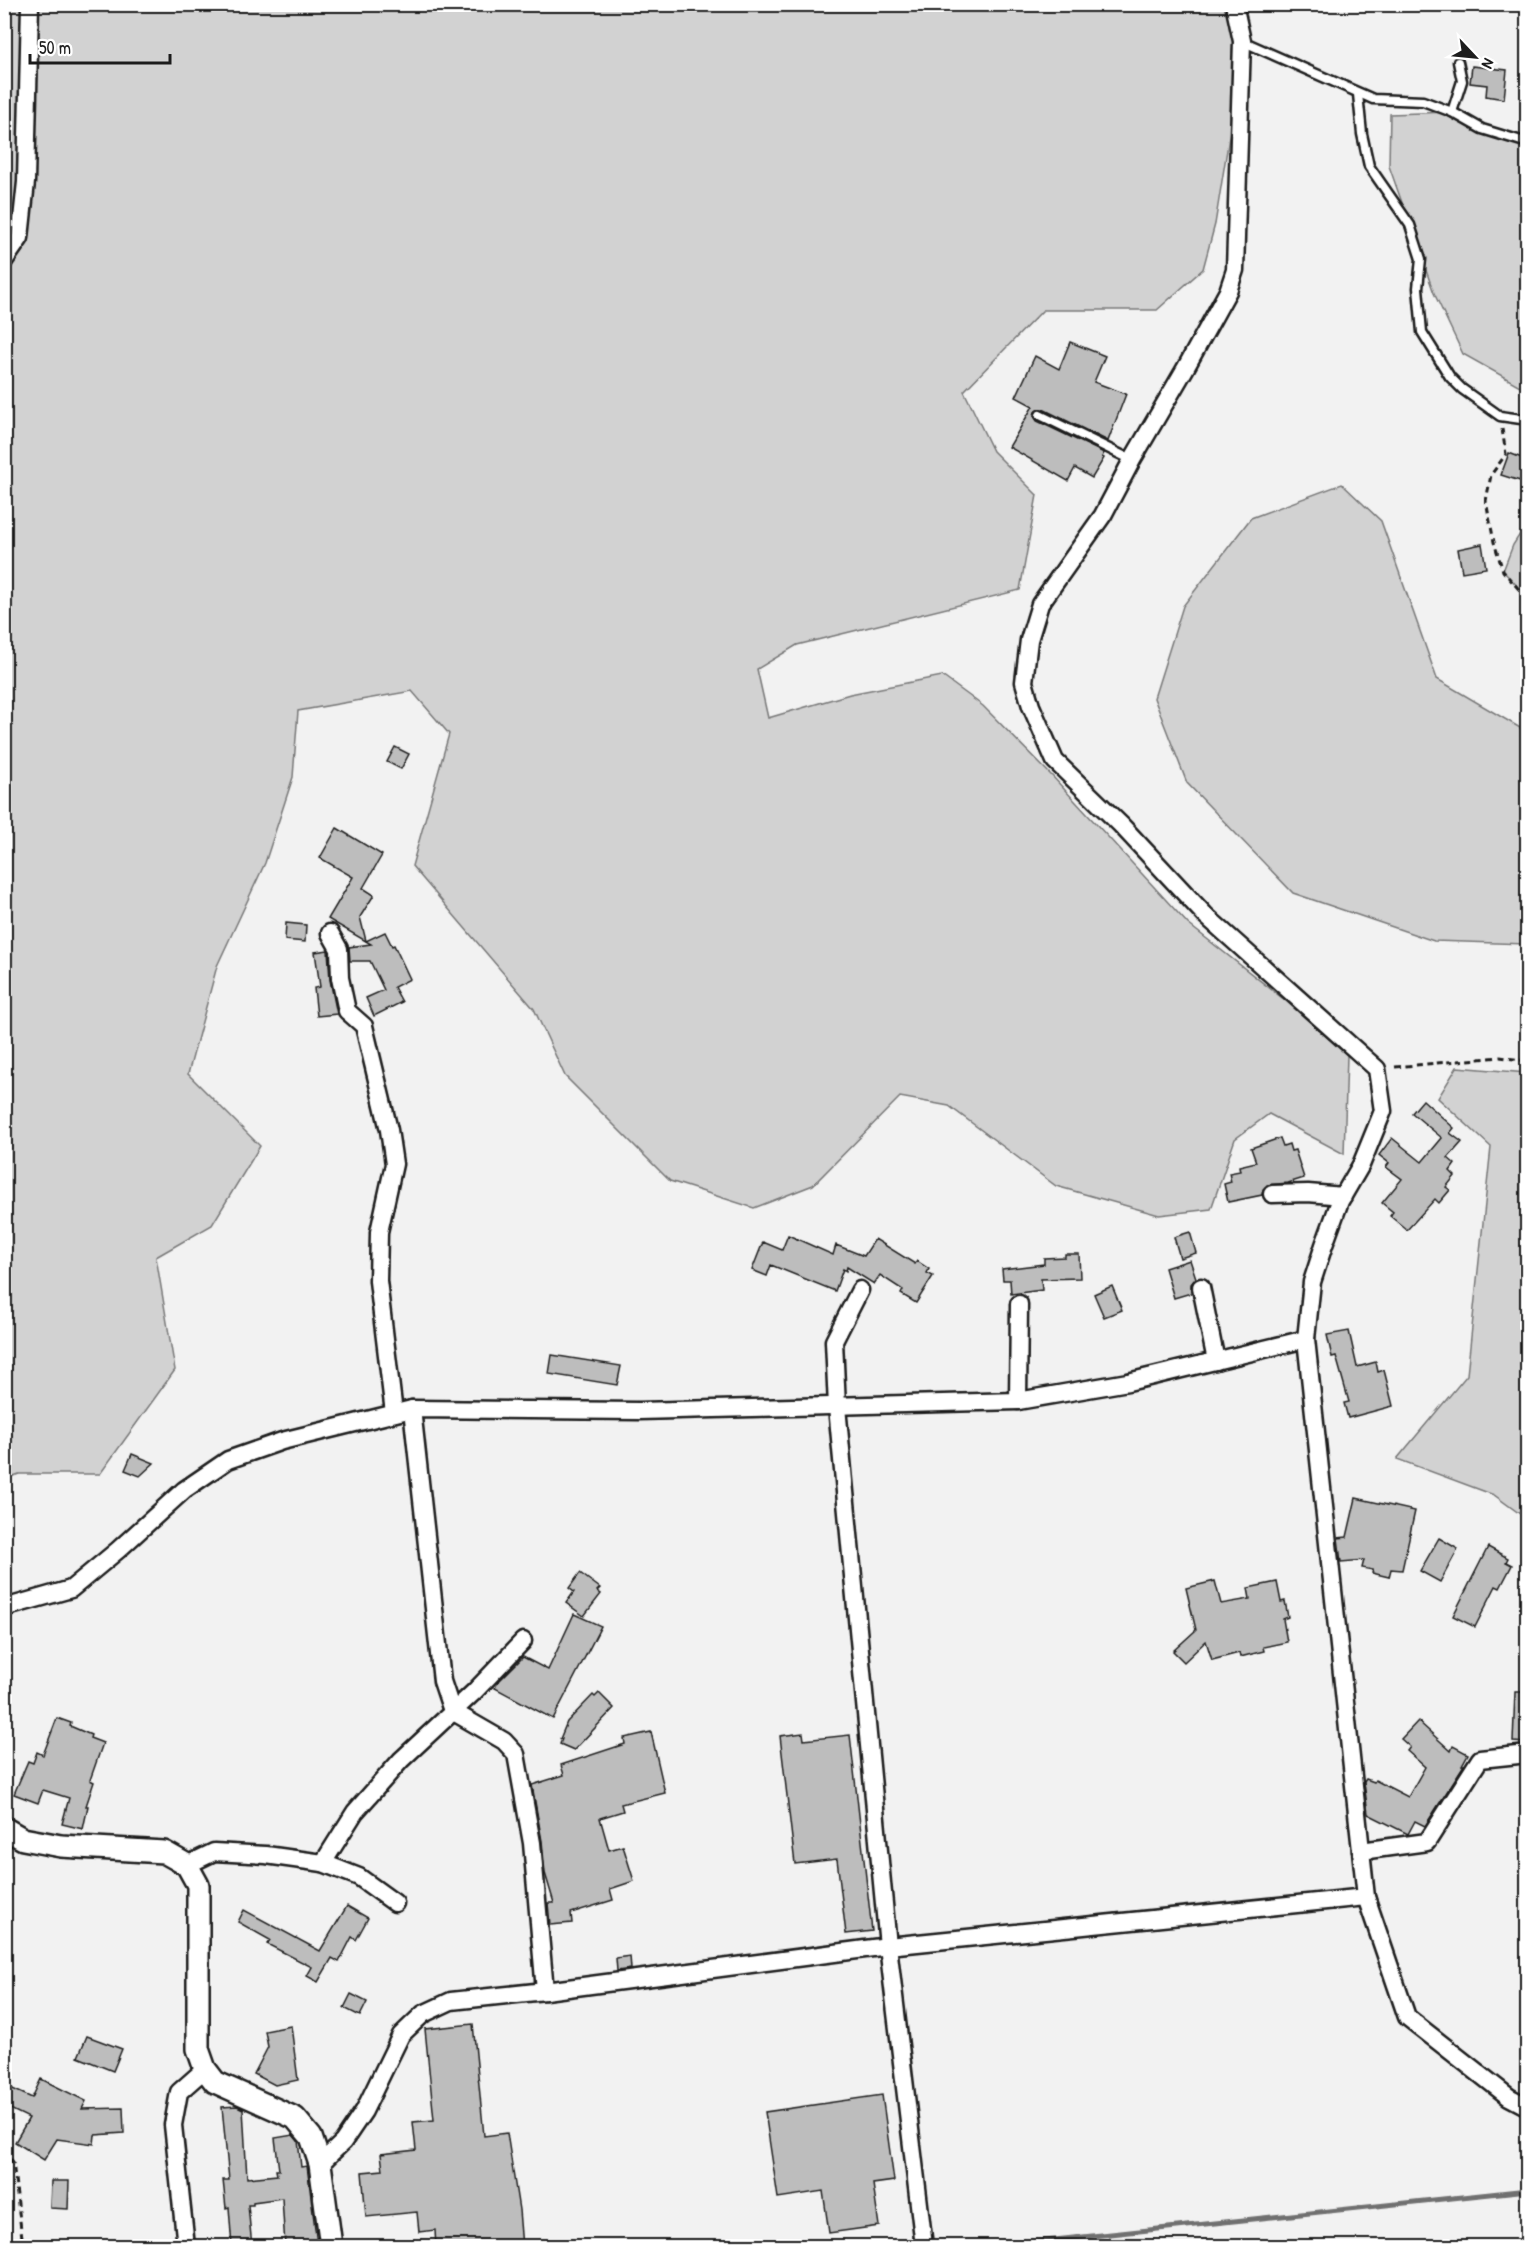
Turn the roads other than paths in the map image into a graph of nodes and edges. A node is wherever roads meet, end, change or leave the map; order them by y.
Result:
1 (30, 4) edge
2 (1234, 4) edge
3 (1242, 41) junction
4 (1458, 62) dead end
5 (1358, 94) junction
6 (1452, 112) junction
7 (1527, 143) edge
8 (4, 261) edge
9 (1040, 415) dead end
10 (1527, 420) edge
11 (1132, 460) junction
12 (330, 933) dead end
13 (1272, 1194) dead end
14 (1343, 1196) junction
15 (1201, 1287) dead end
16 (860, 1290) dead end
17 (1019, 1304) dead end
18 (1306, 1339) junction
19 (1216, 1361) junction
20 (1018, 1401) junction
21 (837, 1407) junction
22 (412, 1408) junction
23 (394, 1413) junction
24 (4, 1608) edge
25 (523, 1641) dead end
26 (452, 1711) junction
27 (1527, 1754) edge
28 (4, 1828) edge
29 (1361, 1851) junction
30 (323, 1863) junction
31 (187, 1865) junction
32 (1366, 1897) junction
33 (395, 1903) dead end
34 (888, 1946) junction
35 (544, 1991) junction
36 (205, 2069) junction
37 (1527, 2107) edge
38 (320, 2164) junction
39 (186, 2247) edge
40 (331, 2247) edge
41 (924, 2247) edge

1 - 8 street
2 - 3 street
3 - 5 lane
3 - 11 street
4 - 6 lane
5 - 6 lane
5 - 10 lane
6 - 7 lane
9 - 11 lane
11 - 14 street
12 - 23 street
13 - 14 street
14 - 18 street
15 - 19 street
16 - 21 street
17 - 20 street
18 - 19 street
18 - 29 street
19 - 20 street
20 - 21 street
21 - 22 street
21 - 34 street
22 - 23 street
22 - 26 street
23 - 24 street
25 - 26 street
26 - 30 street
26 - 35 street
27 - 29 street
28 - 31 street
29 - 32 street
30 - 31 street
30 - 33 street
31 - 36 street
32 - 34 street
32 - 37 street
34 - 35 street
34 - 41 street
35 - 38 street
36 - 38 street
36 - 39 street
38 - 40 street

